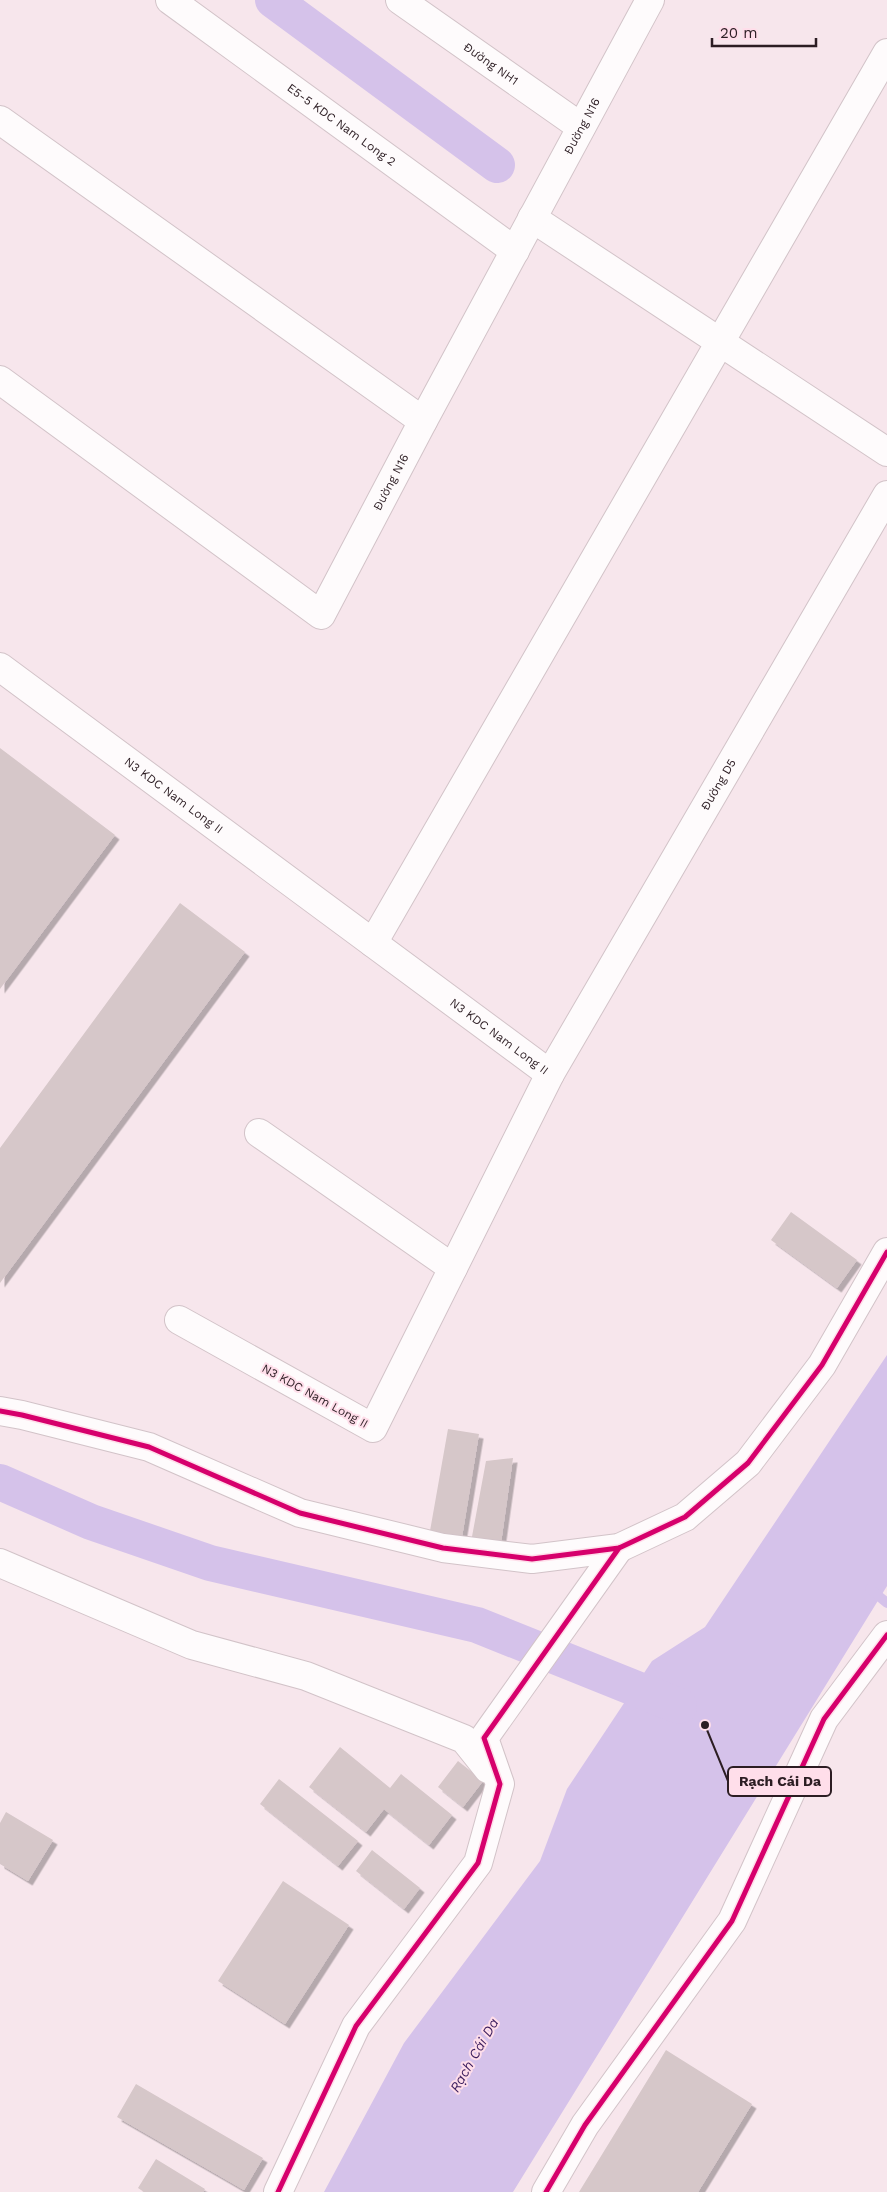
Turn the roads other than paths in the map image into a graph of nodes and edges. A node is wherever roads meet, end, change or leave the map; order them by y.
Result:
1 (170, 0) edge
2 (400, 0) edge
3 (650, 0) edge
4 (887, 53) edge
5 (0, 120) edge
6 (581, 127) junction
7 (532, 218) junction
8 (515, 250) junction
9 (720, 342) junction
10 (0, 380) edge
11 (423, 421) junction
12 (887, 452) edge
13 (887, 496) edge
14 (0, 667) edge
15 (373, 943) junction
16 (550, 1074) junction
17 (259, 1133) dead end
18 (887, 1252) edge
19 (453, 1268) junction
20 (179, 1320) dead end
21 (0, 1411) edge
22 (619, 1548) junction
23 (0, 1564) edge
24 (887, 1636) edge
25 (500, 1784) junction
26 (278, 2192) edge
27 (546, 2192) edge

1 - 8 street, E5-5 KDC Nam Long 2
2 - 6 street, Đường NH1
3 - 6 street, Đường N16
4 - 9 street
5 - 11 street
6 - 7 street, Đường N16
7 - 8 street, Đường N16
7 - 9 street
8 - 11 street, Đường N16
9 - 12 street
9 - 15 street
10 - 11 street, Đường N16
13 - 16 street, Đường D5
14 - 15 street, N3 KDC Nam Long II
15 - 16 street, N3 KDC Nam Long II
16 - 19 street, N3 KDC Nam Long II
17 - 19 street
18 - 22 street
19 - 20 street, N3 KDC Nam Long II
21 - 22 street
22 - 25 street
23 - 25 street
24 - 27 street
25 - 26 street

